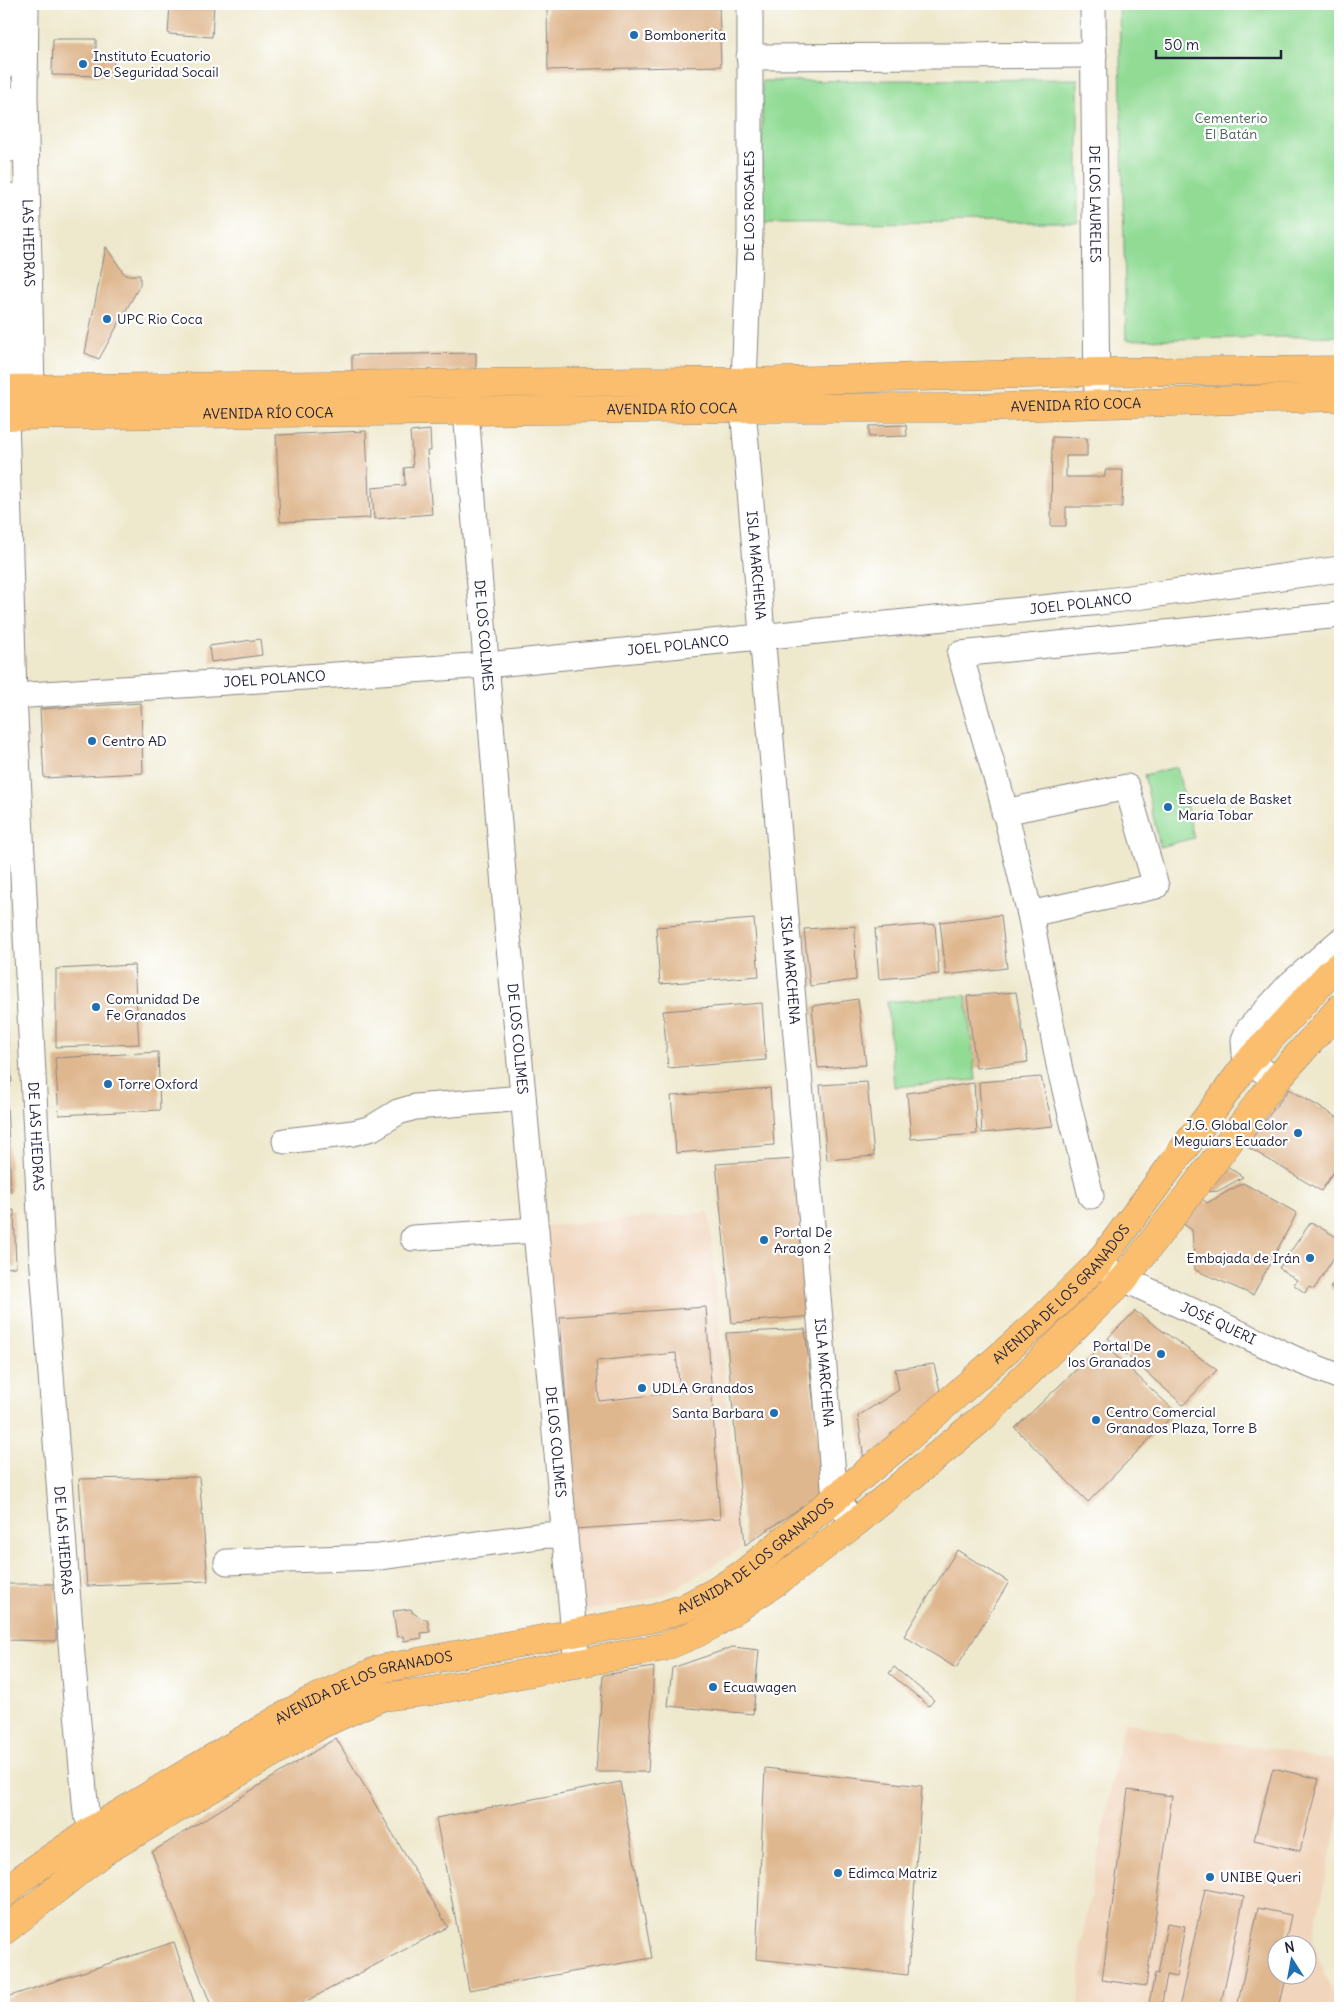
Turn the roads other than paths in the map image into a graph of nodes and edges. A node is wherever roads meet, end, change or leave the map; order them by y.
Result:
1 (5, 4) edge
2 (26, 4) edge
3 (750, 4) edge
4 (1093, 4) edge
5 (1094, 55) junction
6 (749, 57) junction
7 (4, 68) edge
8 (11, 96) edge
9 (1340, 370) edge
10 (1097, 372) junction
11 (744, 395) junction
12 (1340, 397) edge
13 (12, 400) edge
14 (1097, 404) junction
15 (466, 411) junction
16 (1340, 569) edge
17 (1340, 615) edge
18 (762, 636) junction
19 (487, 665) junction
20 (14, 696) junction
21 (1004, 812) junction
22 (1030, 914) junction
23 (1340, 941) edge
24 (1340, 965) edge
25 (1340, 1008) edge
26 (1249, 1061) junction
27 (1276, 1080) junction
28 (523, 1098) junction
29 (285, 1141) dead end
30 (1091, 1196) dead end
31 (536, 1230) junction
32 (413, 1238) dead end
33 (1098, 1264) junction
34 (1124, 1279) junction
35 (1340, 1377) edge
36 (835, 1498) junction
37 (855, 1523) junction
38 (565, 1536) junction
39 (227, 1562) dead end
40 (574, 1633) junction
41 (577, 1665) junction
42 (98, 1841) junction
43 (4, 1894) edge
44 (4, 1931) edge

1 - 7 street
2 - 8 street, LAS HIEDRAS
3 - 6 street, DE LOS ROSALES
4 - 5 street, DE LOS LAURELES
5 - 6 street
5 - 10 street, DE LOS LAURELES
6 - 11 street, DE LOS ROSALES
8 - 13 street, LAS HIEDRAS
9 - 10 main road, AVENIDA RÍO COCA
10 - 11 main road, AVENIDA RÍO COCA
10 - 14 street, DE LOS LAURELES
11 - 13 main road, AVENIDA RÍO COCA
11 - 14 main road, AVENIDA RÍO COCA
11 - 15 main road, AVENIDA RÍO COCA
11 - 18 street, ISLA MARCHENA
12 - 14 main road, AVENIDA RÍO COCA
13 - 15 main road, AVENIDA RÍO COCA
13 - 20 street, DE LAS HIEDRAS
15 - 19 street, DE LOS COLIMES
16 - 18 street, JOEL POLANCO
17 - 21 street
18 - 19 street, JOEL POLANCO
18 - 36 street, ISLA MARCHENA
19 - 20 street, JOEL POLANCO
19 - 28 street, DE LOS COLIMES
20 - 42 street, DE LAS HIEDRAS
21 - 22 street
21 - 22 street
22 - 30 street
23 - 26 street
24 - 26 main road, AVENIDA DE LOS GRANADOS
25 - 27 main road, AVENIDA DE LOS GRANADOS
26 - 27 street
26 - 33 main road, AVENIDA DE LOS GRANADOS
27 - 34 main road, AVENIDA DE LOS GRANADOS
28 - 29 street
28 - 31 street, DE LOS COLIMES
31 - 32 street
31 - 38 street, DE LOS COLIMES
33 - 34 street, JOSÉ QUERI
33 - 36 main road, AVENIDA DE LOS GRANADOS
34 - 35 street, JOSÉ QUERI
34 - 37 main road, AVENIDA DE LOS GRANADOS
36 - 37 street
36 - 40 main road, AVENIDA DE LOS GRANADOS
37 - 41 main road, AVENIDA DE LOS GRANADOS
38 - 39 street
38 - 40 street, DE LOS COLIMES
40 - 41 street, DE LOS COLIMES
40 - 42 main road, AVENIDA DE LOS GRANADOS
41 - 42 main road, AVENIDA DE LOS GRANADOS
42 - 43 main road, AVENIDA DE LOS GRANADOS
42 - 44 main road, AVENIDA DE LOS GRANADOS

